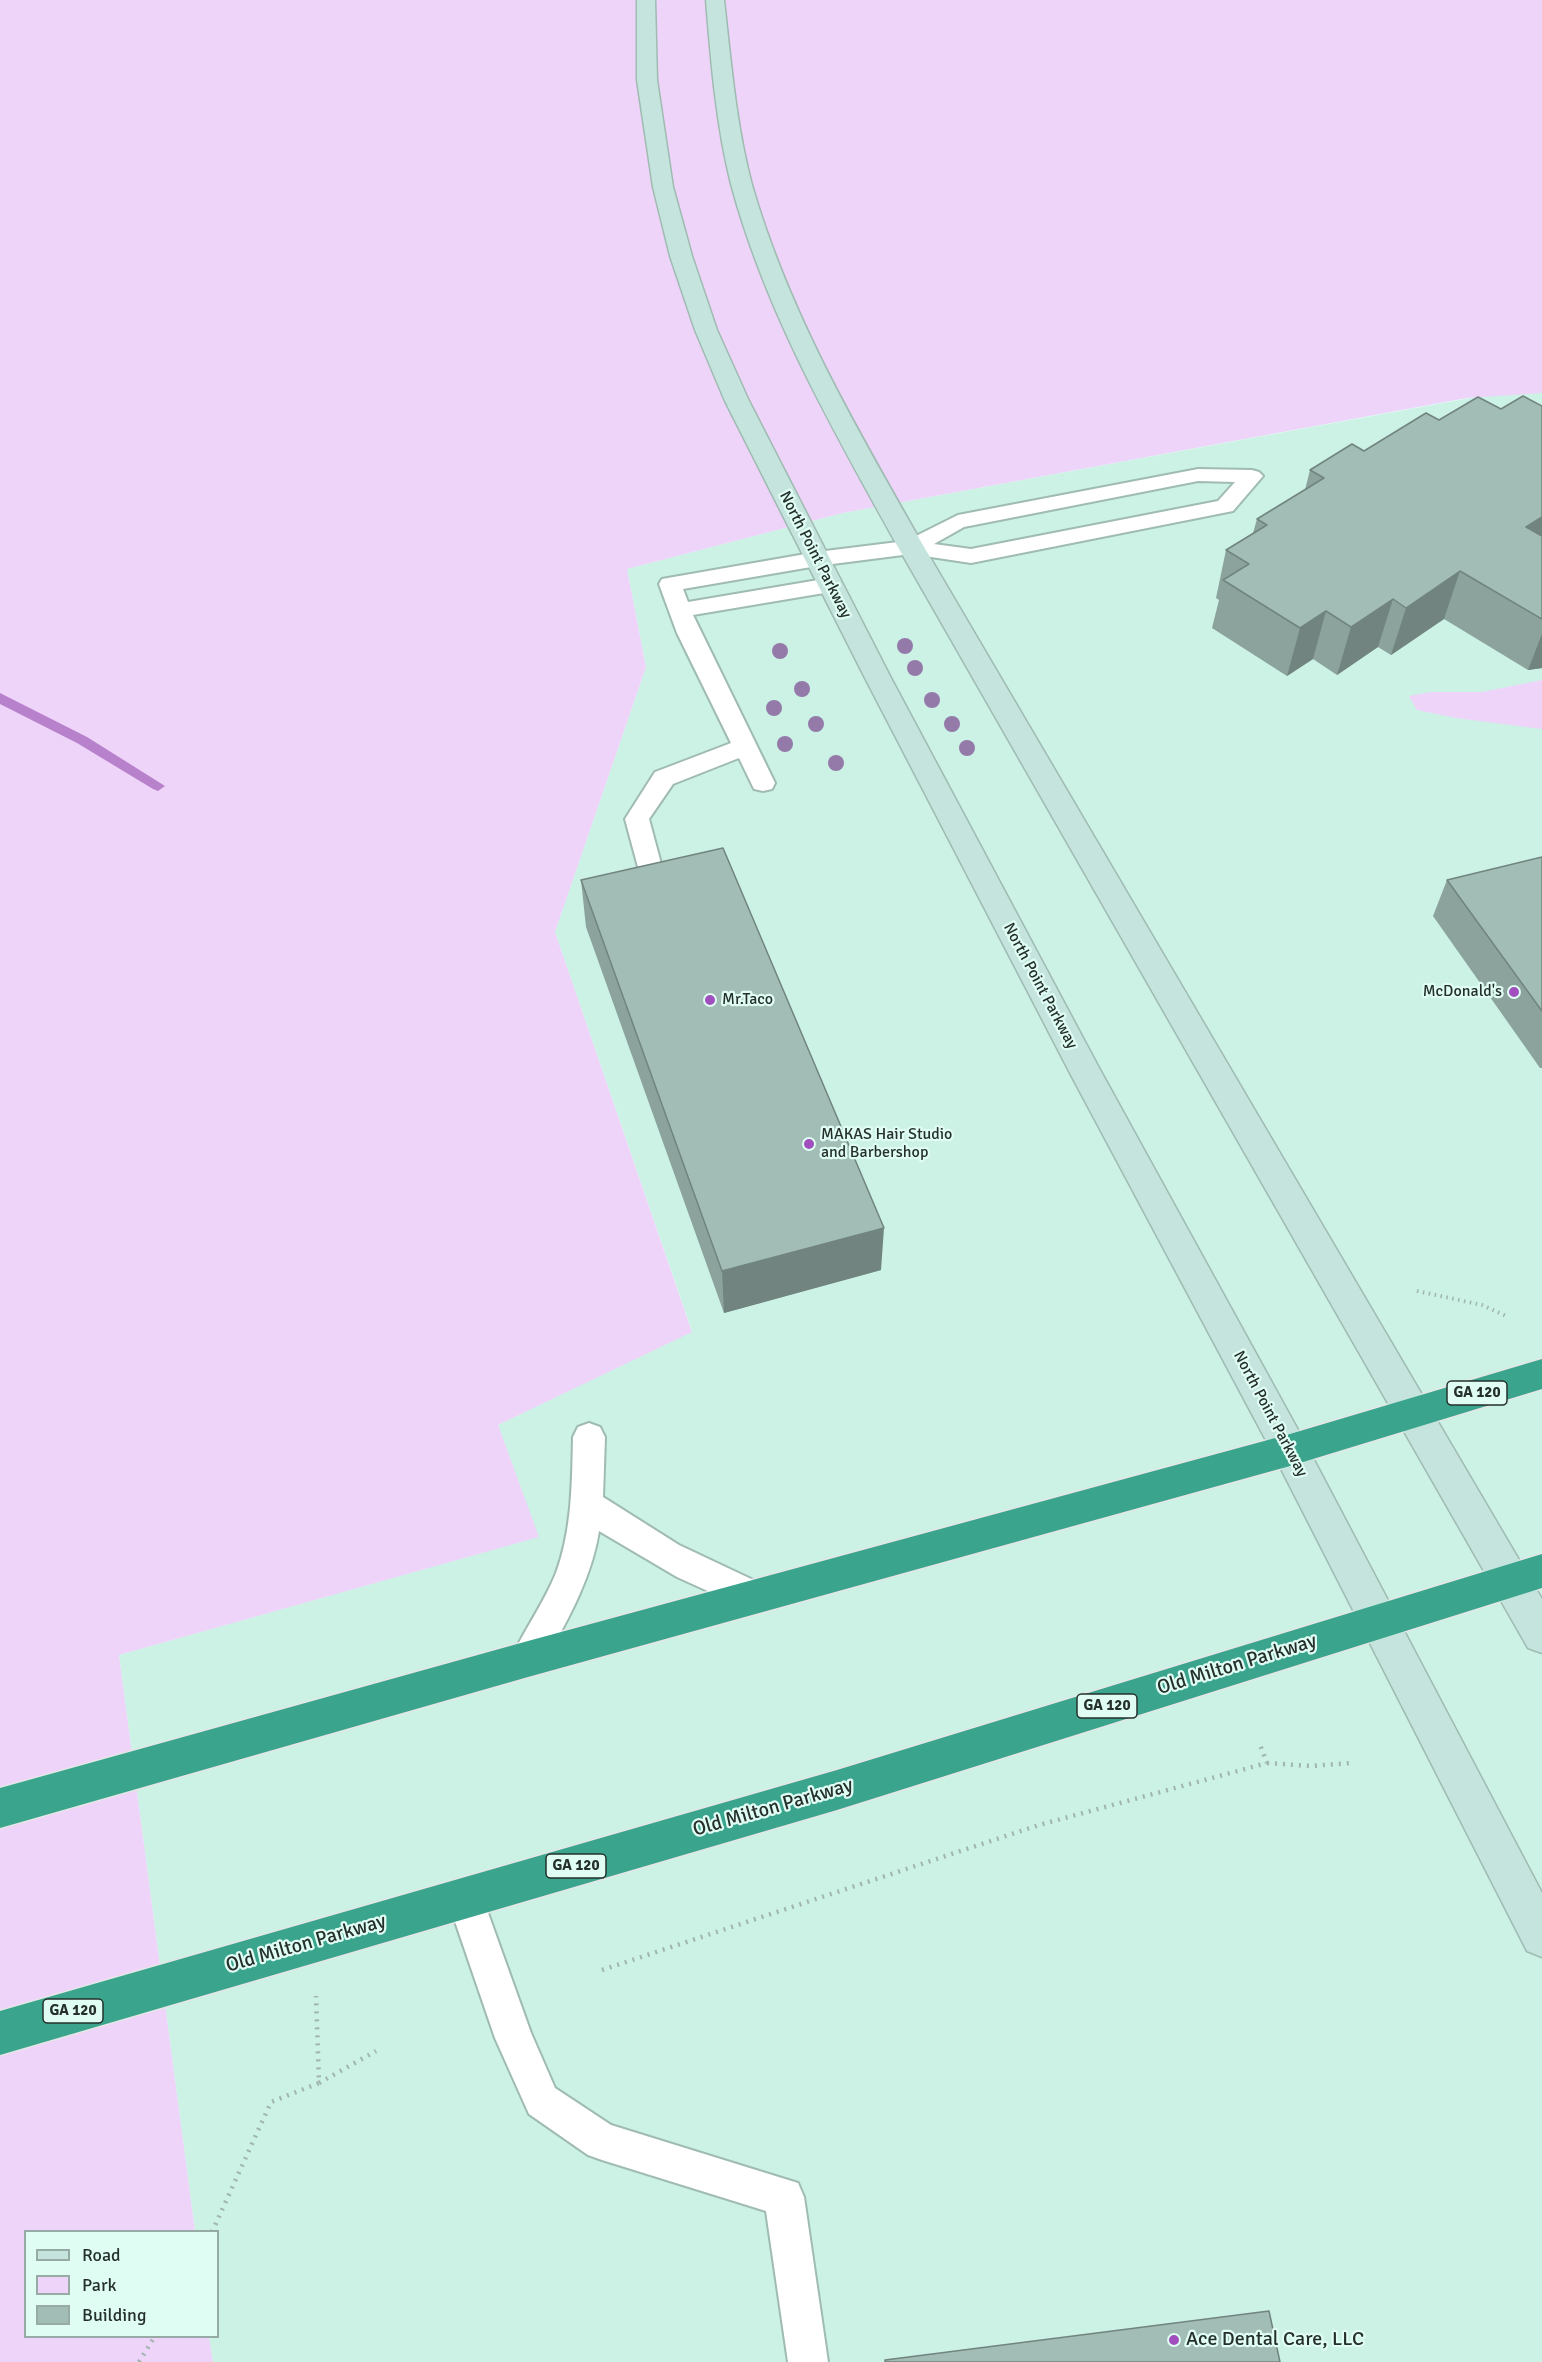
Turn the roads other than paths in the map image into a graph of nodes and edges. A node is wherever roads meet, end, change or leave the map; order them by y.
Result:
1 (646, 0) edge
2 (715, 0) edge
3 (911, 547) junction
4 (823, 572) junction
5 (680, 610) junction
6 (745, 747) junction
7 (763, 783) dead end
8 (657, 897) edge
9 (1542, 1374) edge
10 (1413, 1413) junction
11 (589, 1437) dead end
12 (1290, 1450) junction
13 (588, 1505) junction
14 (1526, 1576) edge
15 (754, 1597) junction
16 (1377, 1621) junction
17 (1542, 1635) edge
18 (528, 1659) junction
19 (0, 1808) edge
20 (465, 1898) junction
21 (1542, 1935) edge
22 (0, 2032) edge
23 (808, 2362) edge

1 - 4 street, North Point Parkway
2 - 3 street
3 - 3 lane
3 - 4 lane
3 - 10 street
4 - 5 lane
4 - 5 lane
4 - 12 street, North Point Parkway
5 - 6 lane
6 - 7 lane
6 - 8 lane
9 - 10 highway, GA 120
10 - 12 highway, GA 120
10 - 14 street
11 - 13 lane
12 - 15 highway, GA 120
12 - 16 street, North Point Parkway
13 - 15 lane
13 - 18 lane
14 - 16 highway, Old Milton Parkway / GA 120
14 - 17 street
15 - 18 highway, GA 120
16 - 20 highway, Old Milton Parkway / GA 120
16 - 21 street, North Point Parkway
18 - 19 highway, GA 120
20 - 22 highway, Old Milton Parkway / GA 120
20 - 23 lane

